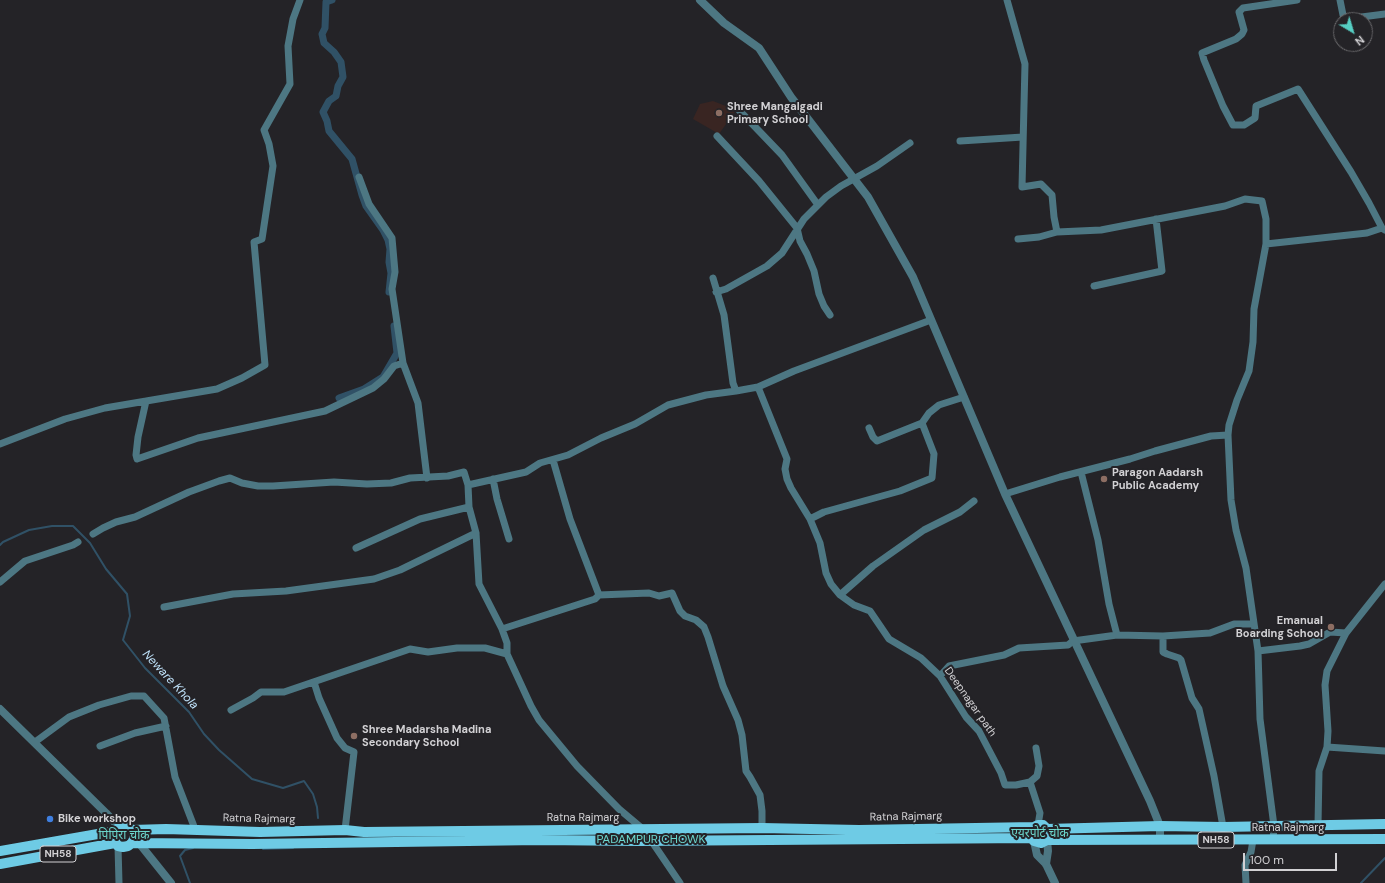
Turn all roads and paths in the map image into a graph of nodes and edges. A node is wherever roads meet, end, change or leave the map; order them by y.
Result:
1 (300, 0) edge
2 (700, 0) edge
3 (1007, 0) edge
4 (1297, 0) edge
5 (1340, 0) edge
6 (1385, 14) edge
7 (736, 107) dead end
8 (717, 136) dead end
9 (1023, 137) junction
10 (960, 141) dead end
11 (910, 142) dead end
12 (359, 177) dead end
13 (854, 178) junction
14 (818, 205) junction
15 (1156, 219) junction
16 (797, 228) junction
17 (1383, 229) edge
18 (1057, 232) junction
19 (1018, 239) dead end
20 (1266, 244) junction
21 (713, 278) dead end
22 (1094, 286) dead end
23 (716, 292) junction
24 (830, 315) dead end
25 (931, 320) junction
26 (403, 363) junction
27 (758, 386) junction
28 (736, 391) junction
29 (964, 397) junction
30 (146, 401) junction
31 (922, 423) junction
32 (869, 428) dead end
33 (1228, 436) junction
34 (0, 444) edge
35 (553, 460) junction
36 (1081, 472) junction
37 (427, 478) junction
38 (493, 479) junction
39 (468, 484) junction
40 (1005, 494) junction
41 (974, 501) dead end
42 (469, 507) junction
43 (810, 519) junction
44 (476, 533) junction
45 (93, 534) dead end
46 (510, 539) dead end
47 (78, 542) dead end
48 (356, 548) dead end
49 (0, 582) edge
50 (1385, 584) edge
51 (840, 594) junction
52 (599, 596) junction
53 (164, 607) dead end
54 (1254, 624) junction
55 (502, 629) junction
56 (1346, 633) junction
57 (1117, 635) junction
58 (1163, 636) junction
59 (1073, 641) junction
60 (1258, 650) junction
61 (507, 654) junction
62 (940, 676) junction
63 (314, 682) junction
64 (0, 708) edge
65 (230, 710) dead end
66 (166, 726) junction
67 (35, 742) junction
68 (100, 746) dead end
69 (1327, 747) junction
70 (1036, 748) dead end
71 (1385, 750) edge
72 (1030, 782) junction
73 (1385, 824) edge
74 (1318, 825) junction
75 (1360, 825) junction
76 (1160, 826) junction
77 (1274, 826) junction
78 (1040, 827) junction
79 (1223, 827) junction
80 (762, 828) junction
81 (117, 829) junction
82 (195, 829) junction
83 (132, 830) junction
84 (345, 830) junction
85 (644, 830) junction
86 (1385, 839) edge
87 (651, 840) junction
88 (1032, 840) junction
89 (1047, 840) junction
90 (1160, 840) junction
91 (1253, 840) junction
92 (1273, 840) junction
93 (1360, 840) junction
94 (135, 843) junction
95 (117, 844) junction
96 (0, 851) edge
97 (0, 864) edge
98 (1046, 864) junction
99 (119, 883) edge
100 (171, 883) edge
101 (680, 883) edge
102 (1055, 883) edge
103 (1246, 883) edge

1 - 30 street
2 - 13 street
3 - 9 street
4 - 17 street
5 - 6 street
7 - 14 street
8 - 16 street
9 - 10 street
9 - 18 street
11 - 13 street
12 - 26 street
13 - 14 street
13 - 25 street
14 - 16 street
15 - 18 street
15 - 20 street
15 - 22 street
16 - 23 street
16 - 24 street
17 - 20 street
18 - 19 street
20 - 33 street
21 - 23 street
23 - 28 street
25 - 27 street
25 - 29 street
26 - 30 street
26 - 37 street
27 - 28 street
27 - 43 street, Deepnagar path
28 - 35 street
29 - 31 street
29 - 40 street
30 - 34 street
31 - 32 street
31 - 43 street
33 - 36 street
33 - 54 street
35 - 38 street
35 - 52 street
36 - 40 street
36 - 57 street
37 - 39 street
37 - 45 street
38 - 39 street
38 - 46 street
39 - 42 street
40 - 59 street
41 - 51 street
42 - 44 street
42 - 48 street
43 - 51 street, Deepnagar path
44 - 53 street
44 - 55 street
47 - 49 street
50 - 56 street
51 - 62 street, Deepnagar path
52 - 55 street
52 - 80 street
54 - 58 street
54 - 60 street
55 - 61 street
56 - 60 street
56 - 69 street
57 - 58 street
57 - 59 street
58 - 79 street
59 - 62 street
59 - 76 street
60 - 77 street
61 - 63 street
61 - 85 street
62 - 72 street, Deepnagar path
63 - 65 street
63 - 84 street
64 - 67 street
66 - 67 street
66 - 68 street
66 - 82 street
67 - 81 street
69 - 71 street
69 - 74 street
70 - 72 street
72 - 78 street
73 - 75 main road, Ratna Rajmarg / NH58
74 - 75 main road, Ratna Rajmarg / NH58
74 - 77 main road, Ratna Rajmarg / NH58
75 - 93 main road
76 - 78 main road, Ratna Rajmarg / NH58
76 - 79 main road, Ratna Rajmarg / NH58
76 - 90 street
77 - 79 main road, Ratna Rajmarg / NH58
77 - 92 street
78 - 80 main road, Ratna Rajmarg / NH58
78 - 88 main road
78 - 89 main road
80 - 85 main road, Ratna Rajmarg / NH58
81 - 83 main road, Ratna Rajmarg / NH58
81 - 95 main road
81 - 96 main road, Ratna Rajmarg / NH58
82 - 83 main road, Ratna Rajmarg / NH58
82 - 84 main road, Ratna Rajmarg / NH58
83 - 94 main road
84 - 85 main road, Ratna Rajmarg / NH58
85 - 87 street
86 - 93 main road, Ratna Rajmarg / NH58
87 - 88 main road, Ratna Rajmarg / NH58
87 - 94 main road, Ratna Rajmarg / NH58
87 - 101 street
88 - 89 main road, Ratna Rajmarg / NH58
88 - 98 street
89 - 90 main road, Ratna Rajmarg / NH58
89 - 98 street
90 - 91 main road, Ratna Rajmarg / NH58
91 - 92 main road, Ratna Rajmarg / NH58
91 - 103 street
92 - 93 main road, Ratna Rajmarg / NH58
94 - 95 main road, Ratna Rajmarg / NH58
94 - 100 street
95 - 97 main road, Ratna Rajmarg / NH58
95 - 99 street
98 - 102 street

